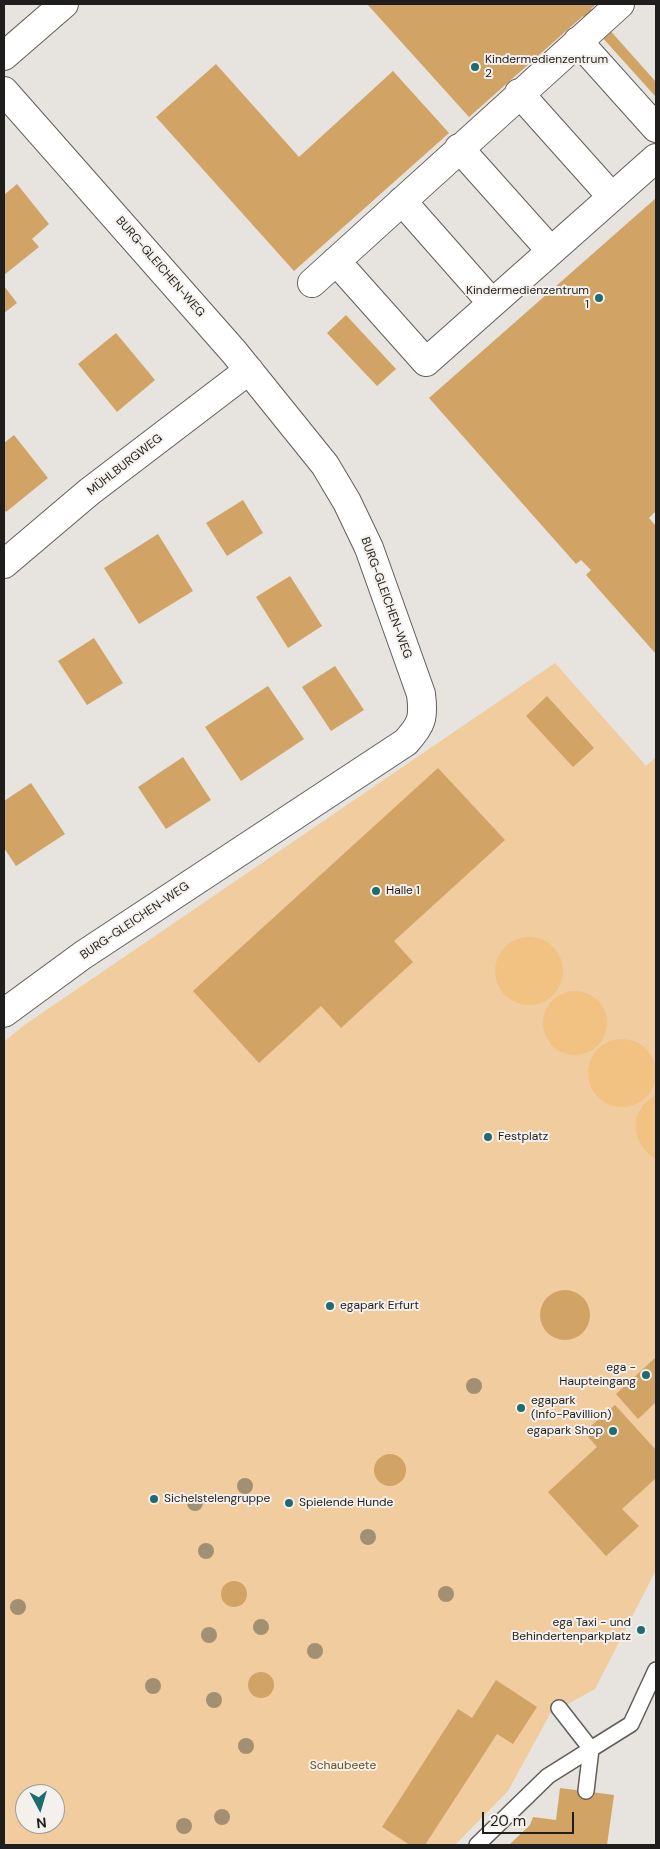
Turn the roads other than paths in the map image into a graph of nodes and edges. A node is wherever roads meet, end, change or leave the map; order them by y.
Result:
1 (64, 4) edge
2 (620, 4) edge
3 (578, 41) junction
4 (4, 56) edge
5 (4, 91) edge
6 (519, 93) junction
7 (656, 128) edge
8 (459, 148) junction
9 (656, 158) edge
10 (612, 197) junction
11 (402, 201) junction
12 (551, 251) junction
13 (336, 261) junction
14 (312, 283) dead end
15 (492, 303) junction
16 (249, 370) junction
17 (4, 564) edge
18 (4, 1013) edge
19 (656, 1670) edge
20 (559, 1708) dead end
21 (591, 1749) junction
22 (586, 1791) dead end
23 (477, 1845) edge

1 - 4 street
2 - 3 street
3 - 6 street
3 - 7 street
5 - 16 street, BURG-GLEICHEN-WEG
6 - 8 street
6 - 10 street
8 - 11 street
8 - 12 street
9 - 10 street
10 - 12 street
11 - 13 street
11 - 15 street
12 - 15 street
13 - 14 street
13 - 15 street
16 - 17 street, MÜHLBURGWEG
16 - 18 street, BURG-GLEICHEN-WEG
19 - 21 lane
20 - 21 lane
21 - 22 lane
21 - 23 lane

